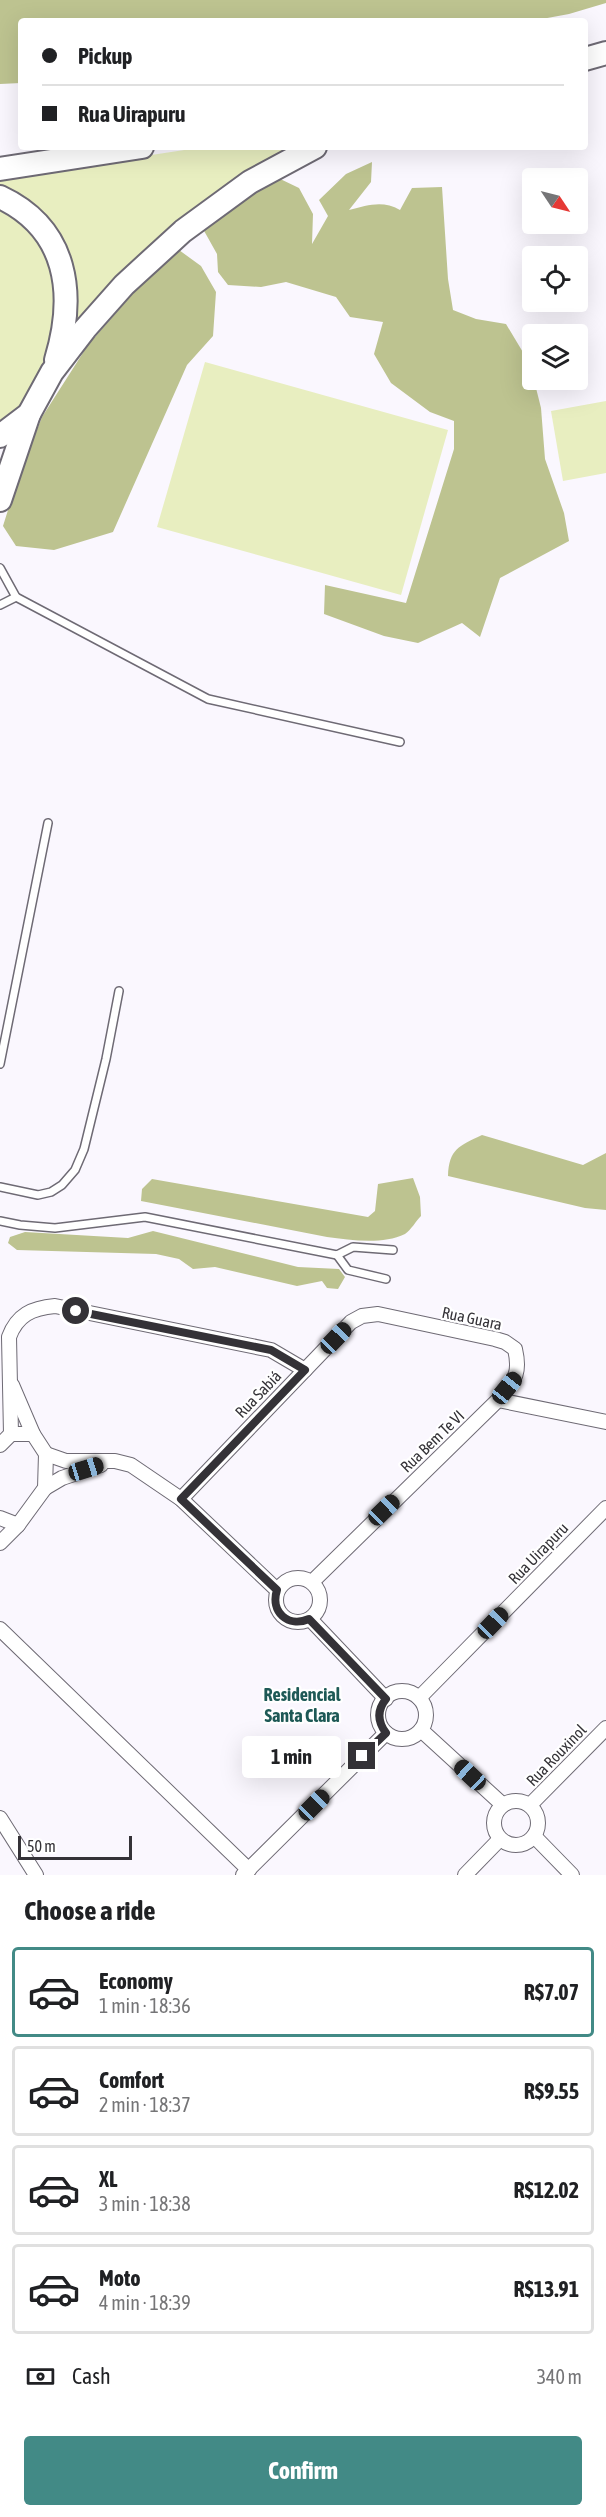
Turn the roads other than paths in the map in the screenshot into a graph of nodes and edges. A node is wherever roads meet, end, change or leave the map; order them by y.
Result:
1 (606, 54) edge
2 (588, 58) edge
3 (123, 150) edge
4 (309, 150) edge
5 (0, 169) edge
6 (0, 197) edge
7 (52, 372) junction
8 (29, 414) junction
9 (0, 436) edge
10 (0, 500) edge
11 (0, 568) edge
12 (16, 597) junction
13 (0, 605) edge
14 (400, 742) dead end
15 (48, 823) dead end
16 (119, 991) dead end
17 (0, 1064) edge
18 (0, 1187) edge
19 (0, 1221) edge
20 (393, 1250) dead end
21 (337, 1255) junction
22 (386, 1279) dead end
23 (362, 1316) joint
24 (305, 1370) junction
25 (9, 1377) junction
26 (498, 1400) junction
27 (606, 1422) edge
28 (11, 1434) junction
29 (33, 1434) junction
30 (0, 1445) edge
31 (46, 1454) junction
32 (115, 1461) junction
33 (45, 1488) junction
34 (181, 1499) junction
35 (606, 1508) edge
36 (0, 1518) edge
37 (18, 1525) junction
38 (0, 1543) edge
39 (312, 1582) junction
40 (277, 1590) junction
41 (309, 1619) junction
42 (0, 1629) edge
43 (419, 1698) junction
44 (386, 1699) junction
45 (606, 1728) edge
46 (421, 1730) junction
47 (386, 1733) junction
48 (502, 1805) junction
49 (530, 1805) junction
50 (0, 1818) edge
51 (534, 1836) junction
52 (500, 1839) junction
53 (246, 1872) edge
54 (36, 1875) edge
55 (465, 1875) edge
56 (572, 1875) edge

1 - 2 main road
3 - 5 main road
4 - 7 main road
6 - 7 main road
7 - 8 main road
8 - 9 main road
8 - 10 main road
11 - 12 lane
12 - 13 lane
12 - 14 lane
15 - 17 lane
16 - 18 lane
19 - 21 lane
20 - 21 lane
21 - 22 lane
23 - 24 street, Rua Sabiá
23 - 26 street, Rua Guara
24 - 25 street
24 - 34 street, Rua Sabiá
25 - 28 street
25 - 29 street
26 - 27 street
26 - 39 street, Rua Bem Te VI
28 - 29 street
28 - 30 street
29 - 31 street
31 - 32 street
31 - 33 street
32 - 33 street
32 - 34 street
33 - 37 street
34 - 40 street
35 - 43 street, Rua Uirapuru
36 - 37 street
37 - 38 street
39 - 40 street
39 - 41 street
40 - 41 street
41 - 44 street
42 - 53 street
43 - 44 street
43 - 46 street
44 - 47 street
45 - 49 street, Rua Rouxinol
46 - 47 street
46 - 48 street
47 - 53 street
48 - 49 street
48 - 52 street
49 - 51 street
50 - 54 street
51 - 52 street
51 - 56 street
52 - 55 street

